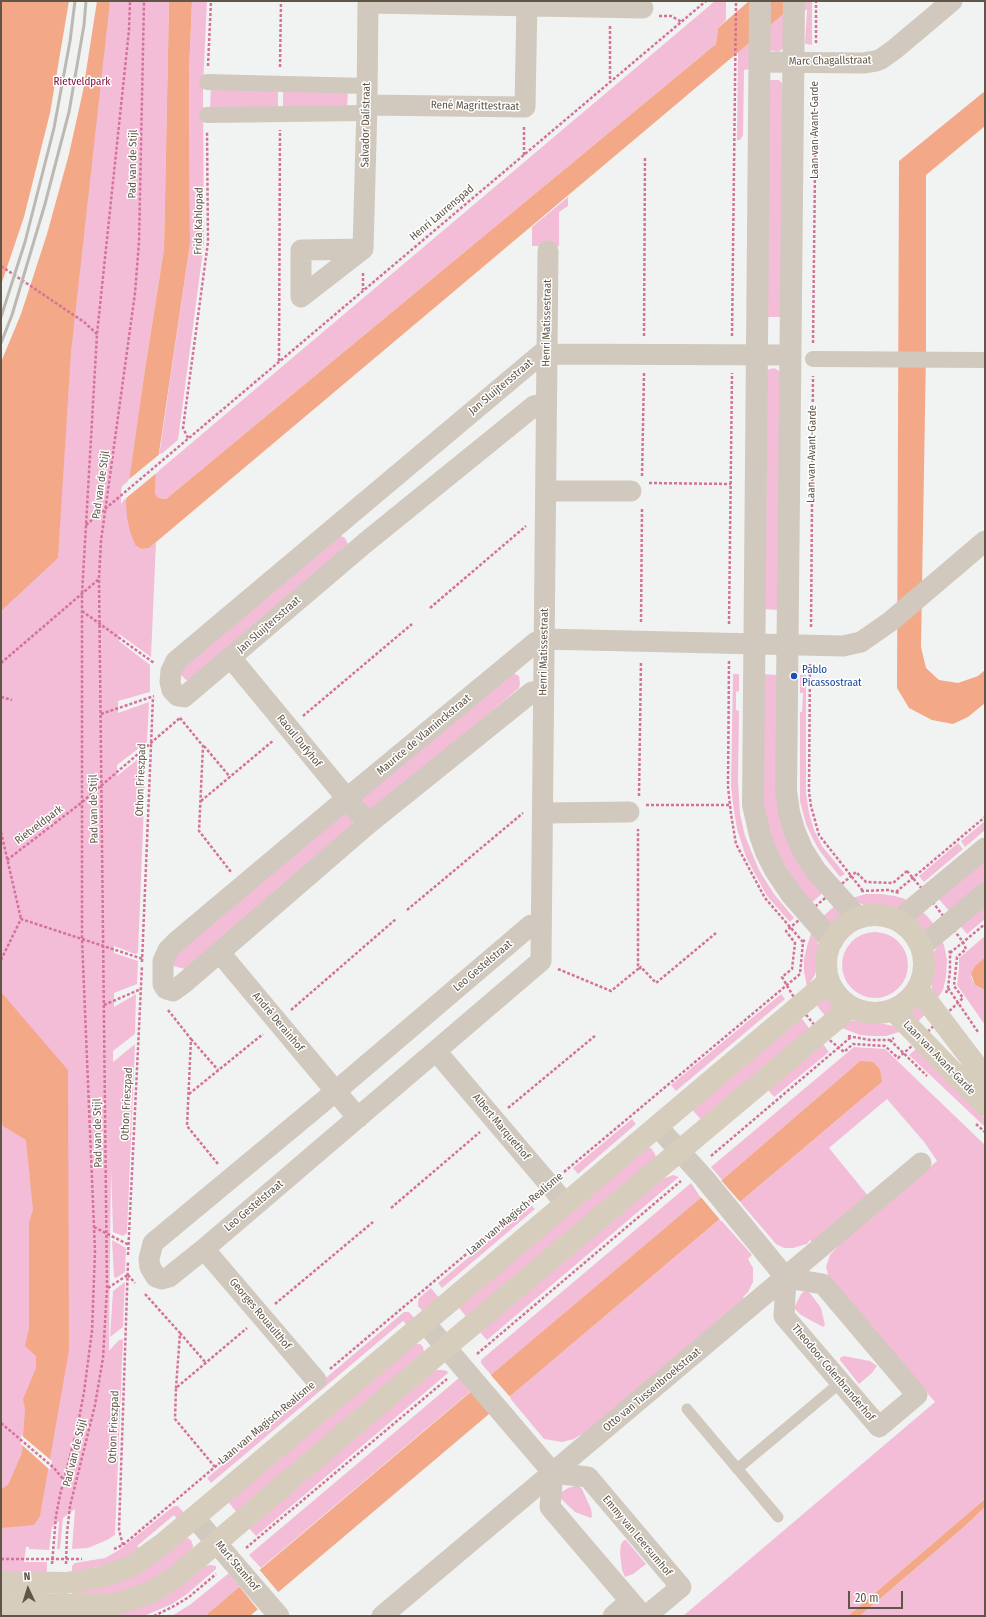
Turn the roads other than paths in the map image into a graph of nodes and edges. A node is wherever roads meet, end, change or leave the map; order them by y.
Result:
1 (760, 1) edge
2 (952, 1) edge
3 (368, 2) edge
4 (527, 3) edge
5 (794, 6) edge
6 (643, 8) dead end
7 (759, 62) junction
8 (793, 62) junction
9 (207, 82) road end
10 (367, 101) junction
11 (207, 115) road end
12 (363, 249) dead end
13 (548, 251) dead end
14 (547, 353) junction
15 (756, 355) junction
16 (790, 355) junction
17 (813, 360) road end
18 (985, 360) edge
19 (546, 403) junction
20 (636, 499) road end
21 (546, 500) junction
22 (344, 519) junction
23 (985, 541) edge
24 (365, 543) junction
25 (544, 640) junction
26 (753, 644) junction
27 (787, 645) junction
28 (231, 658) junction
29 (543, 690) junction
30 (346, 799) junction
31 (543, 805) junction
32 (635, 815) road end
33 (368, 824) junction
34 (985, 848) edge
35 (985, 893) edge
36 (858, 918) junction
37 (898, 920) junction
38 (541, 924) junction
39 (832, 941) junction
40 (921, 947) junction
41 (220, 952) junction
42 (541, 961) joint
43 (829, 981) junction
44 (918, 989) junction
45 (851, 1007) junction
46 (893, 1010) junction
47 (436, 1050) junction
48 (985, 1077) edge
49 (336, 1091) junction
50 (985, 1105) edge
51 (358, 1118) junction
52 (657, 1126) junction
53 (681, 1151) junction
54 (921, 1163) dead end
55 (565, 1203) junction
56 (204, 1248) junction
57 (786, 1278) junction
58 (425, 1323) junction
59 (446, 1347) junction
60 (316, 1380) road end
61 (841, 1382) junction
62 (687, 1409) dead end
63 (737, 1469) junction
64 (552, 1472) junction
65 (194, 1517) junction
66 (778, 1518) dead end
67 (216, 1542) junction
68 (1, 1582) edge
69 (1, 1605) edge
70 (636, 1609) edge
71 (276, 1612) edge
72 (382, 1616) edge
73 (613, 1616) edge
74 (646, 1616) edge

1 - 7 street
2 - 8 street, Marc Chagallstraat
3 - 4 street
3 - 10 street, Salvador Dalístraat
4 - 6 street
4 - 10 street, René Magrittestraat
5 - 8 street, Laan van Avant-Garde
7 - 8 street, Marc Chagallstraat
7 - 15 street
8 - 16 street, Laan van Avant-Garde
9 - 10 street
10 - 11 street
10 - 12 street, Salvador Dalístraat
13 - 14 street, Henri Matissestraat
14 - 15 street, Jan Sluijtersstraat
14 - 19 street, Henri Matissestraat
14 - 22 street, Jan Sluijtersstraat
15 - 16 street, Jan Sluijtersstraat
15 - 26 street
16 - 27 street, Laan van Avant-Garde
17 - 18 street
19 - 21 street, Henri Matissestraat
19 - 24 street, Jan Sluijtersstraat
20 - 21 street
21 - 25 street, Henri Matissestraat
22 - 24 street
22 - 28 street, Jan Sluijtersstraat
23 - 27 street
24 - 28 street, Jan Sluijtersstraat
25 - 26 street
25 - 29 street, Henri Matissestraat
25 - 30 street, Maurice de Vlaminckstraat
26 - 27 street
26 - 39 street
27 - 36 street, Laan van Avant-Garde
28 - 30 street, Raoul Dufyhof
29 - 31 street, Henri Matissestraat
29 - 33 street
30 - 33 street, Raoul Dufyhof
30 - 41 street, Maurice de Vlaminckstraat
31 - 32 street
31 - 38 street, Henri Matissestraat
33 - 41 street
34 - 37 street
35 - 40 street
36 - 37 main road
36 - 39 main road
37 - 40 main road
38 - 42 street, Henri Matissestraat
38 - 49 street, Leo Gestelstraat
39 - 43 main road
40 - 44 main road
41 - 49 street, André Derainhof
42 - 47 street, Leo Gestelstraat
43 - 45 main road
43 - 52 main road
44 - 46 main road
44 - 48 main road, Laan van Avant-Garde
45 - 46 main road
45 - 53 main road
46 - 50 main road, Laan van Avant-Garde
47 - 51 street, Leo Gestelstraat
47 - 55 street, Albert Marquethof
49 - 51 street
49 - 56 street, Leo Gestelstraat
51 - 56 street, Leo Gestelstraat
52 - 53 street
52 - 55 main road
53 - 57 street
53 - 59 main road
54 - 57 street, Otto van Tussenbroekstraat
55 - 58 main road
56 - 60 street, Georges Rouaulthof
57 - 61 street, Theodoor Colenbranderhof
57 - 61 street, Theodoor Colenbranderhof
57 - 64 street, Otto van Tussenbroekstraat
58 - 59 street
58 - 65 main road
59 - 64 street
59 - 67 main road
61 - 63 lane
62 - 63 lane
63 - 66 lane
64 - 70 street
64 - 72 street, Otto van Tussenbroekstraat
64 - 74 street, Emmy van Leersumhof
65 - 67 street, Mart Stamhof
65 - 68 main road
67 - 69 main road
67 - 71 street, Mart Stamhof
70 - 73 street

